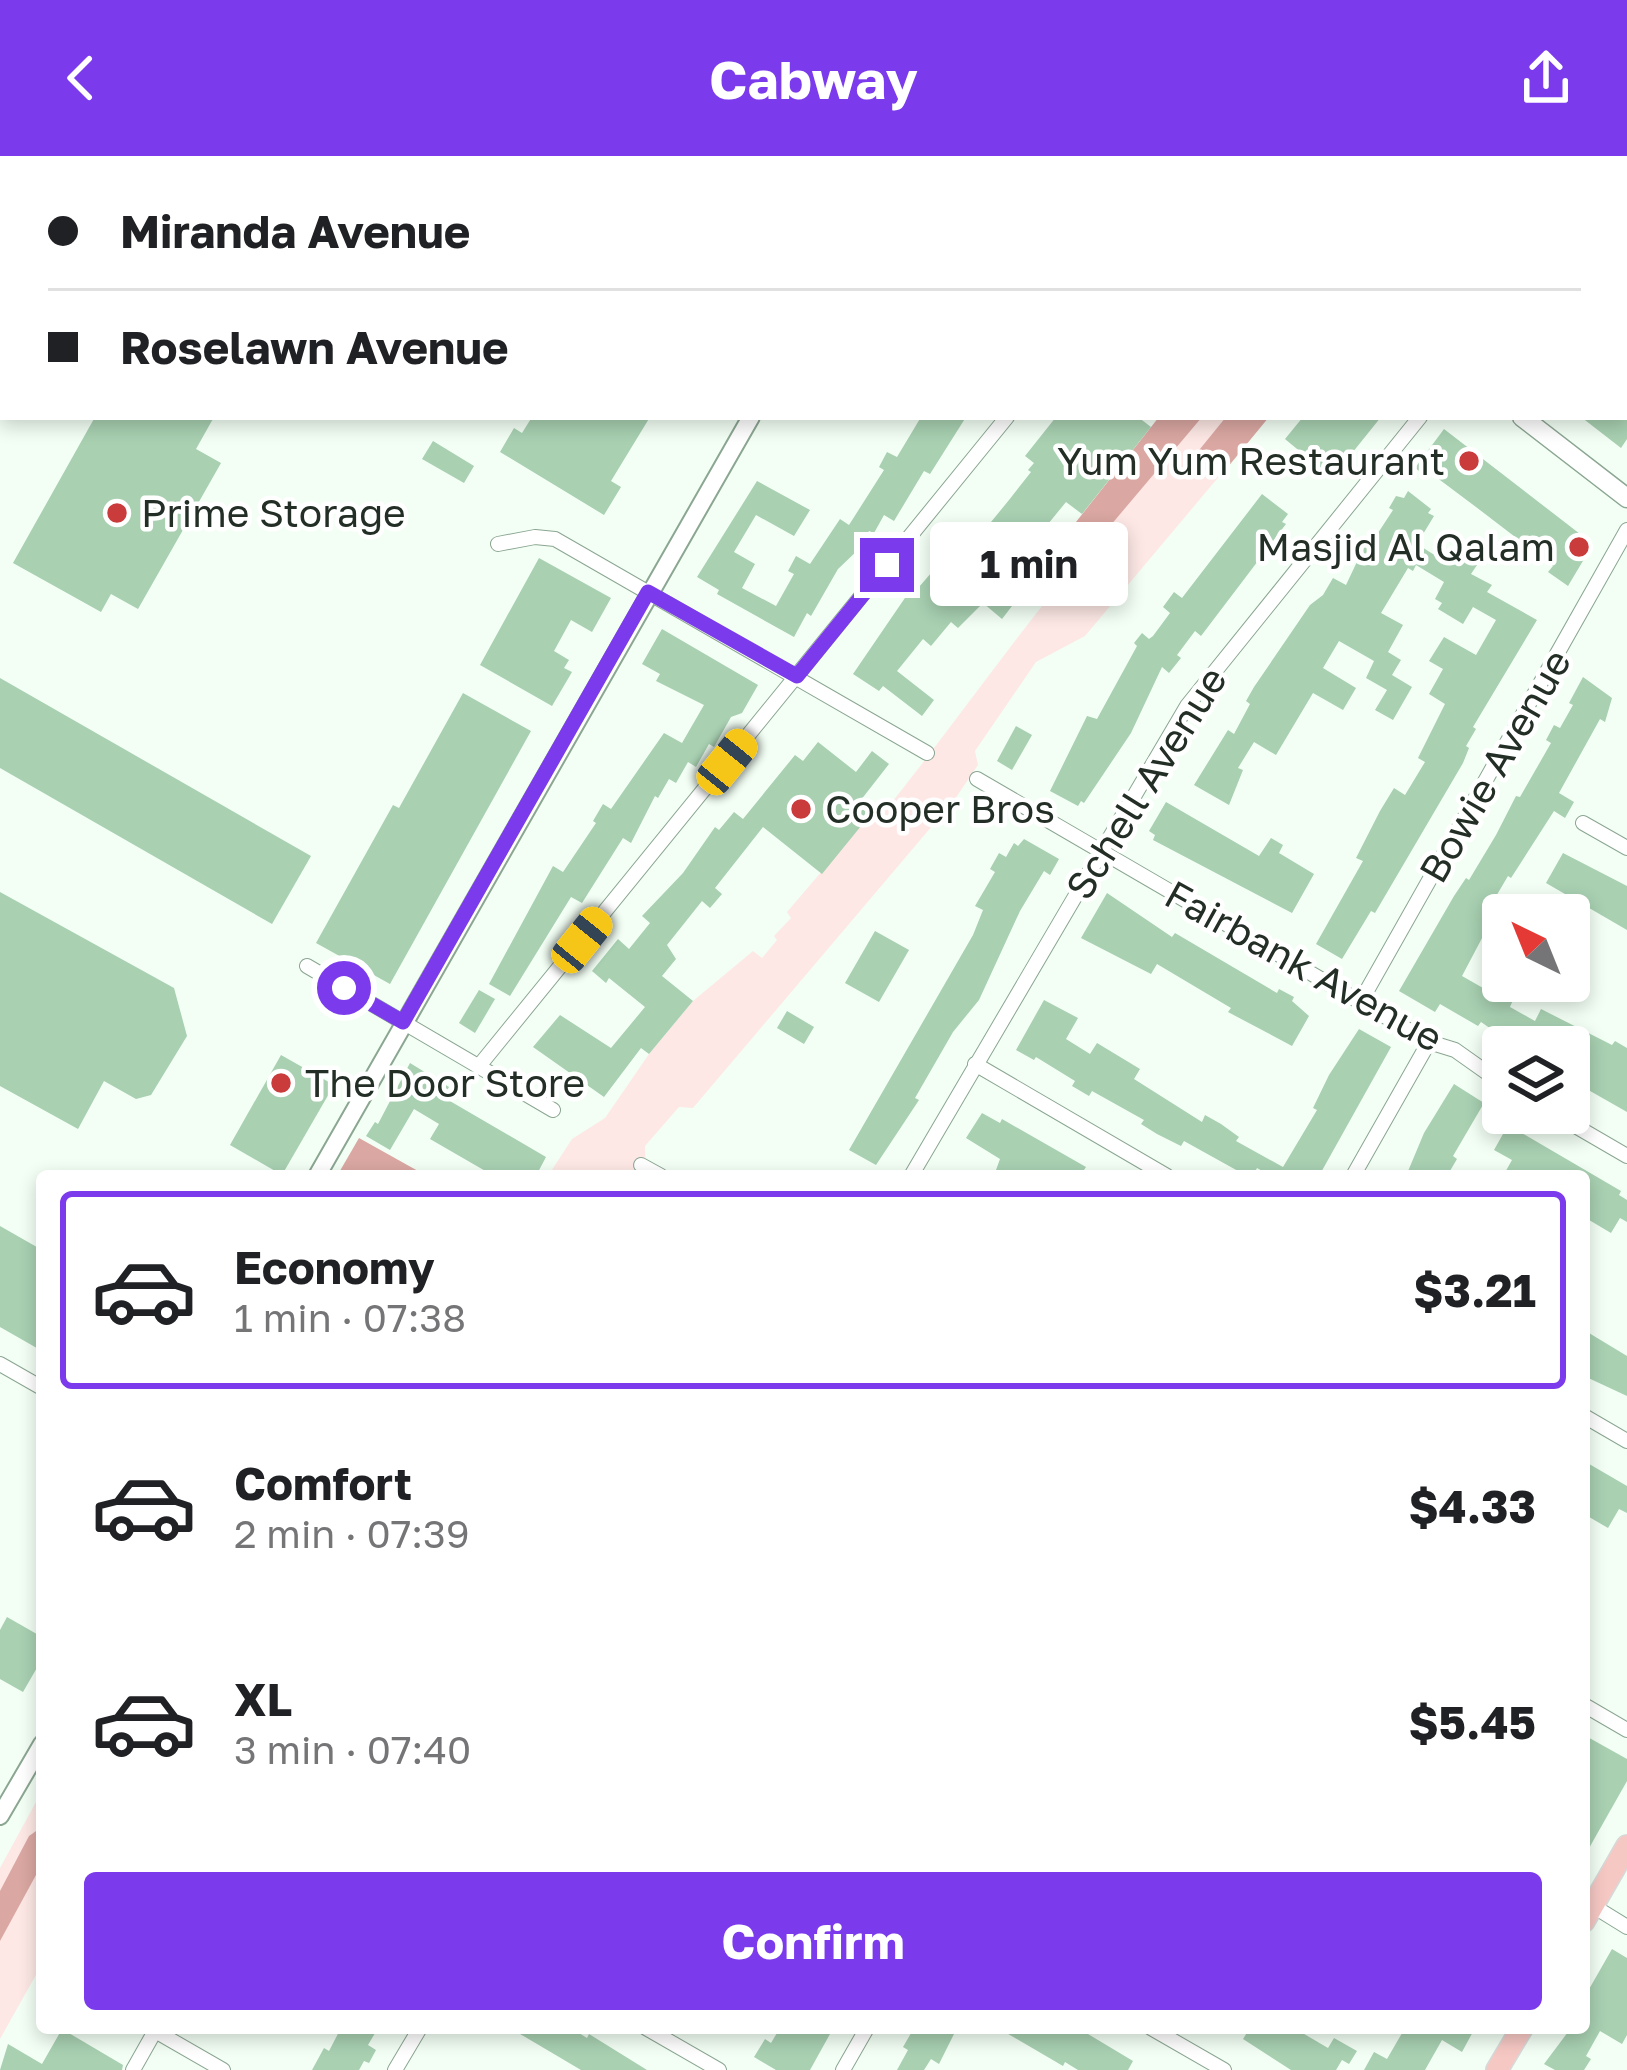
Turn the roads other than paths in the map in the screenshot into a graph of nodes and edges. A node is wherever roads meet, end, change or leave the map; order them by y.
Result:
1 (749, 420) edge
2 (1005, 420) edge
3 (1418, 420) edge
4 (1526, 420) edge
5 (1627, 498) edge
6 (1627, 530) edge
7 (498, 544) dead end
8 (648, 592) junction
9 (797, 676) junction
10 (927, 753) dead end
11 (977, 779) dead end
12 (1583, 823) dead end
13 (1627, 848) edge
14 (1100, 851) junction
15 (307, 966) dead end
16 (1361, 1001) junction
17 (403, 1022) junction
18 (1429, 1042) junction
19 (975, 1064) junction
20 (479, 1066) junction
21 (1482, 1069) edge
22 (553, 1110) dead end
23 (1589, 1134) edge
24 (1627, 1156) edge
25 (641, 1165) dead end
26 (320, 1170) edge
27 (650, 1170) edge
28 (914, 1170) edge
29 (1157, 1170) edge
30 (1356, 1170) edge
31 (0, 1364) edge
32 (36, 1385) edge
33 (1590, 1419) edge
34 (1627, 1441) edge
35 (1590, 1708) edge
36 (1627, 1730) edge
37 (36, 1754) edge
38 (0, 1816) edge
39 (1627, 1846) edge
40 (1590, 1911) edge
41 (1590, 1915) edge
42 (1627, 1927) edge
43 (150, 2034) edge
44 (159, 2034) edge
45 (416, 2034) edge
46 (656, 2034) edge
47 (865, 2034) edge
48 (1160, 2034) edge
49 (1518, 2034) edge
50 (133, 2070) edge
51 (223, 2070) edge
52 (395, 2070) edge
53 (719, 2070) edge
54 (844, 2070) edge
55 (1223, 2070) edge
56 (1497, 2070) edge

1 - 8 street
2 - 9 street
3 - 14 street, Schell Avenue
4 - 5 main road
6 - 16 street, Bowie Avenue
7 - 8 street
8 - 9 street
8 - 17 street
9 - 10 street
9 - 20 street
11 - 14 street, Fairbank Avenue
12 - 13 street
14 - 16 street, Fairbank Avenue
14 - 19 street, Schell Avenue
15 - 17 street
16 - 18 street, Fairbank Avenue
17 - 20 street
17 - 26 street
18 - 21 street, Fairbank Avenue
18 - 30 street
19 - 28 street, Schell Avenue
19 - 29 street
20 - 22 street
23 - 24 street
25 - 27 street
31 - 32 street
33 - 34 street
35 - 36 street
37 - 38 street
39 - 40 main road
41 - 42 street
43 - 50 street
44 - 51 street
45 - 52 street
46 - 53 street
47 - 54 street
48 - 55 street
49 - 56 main road

